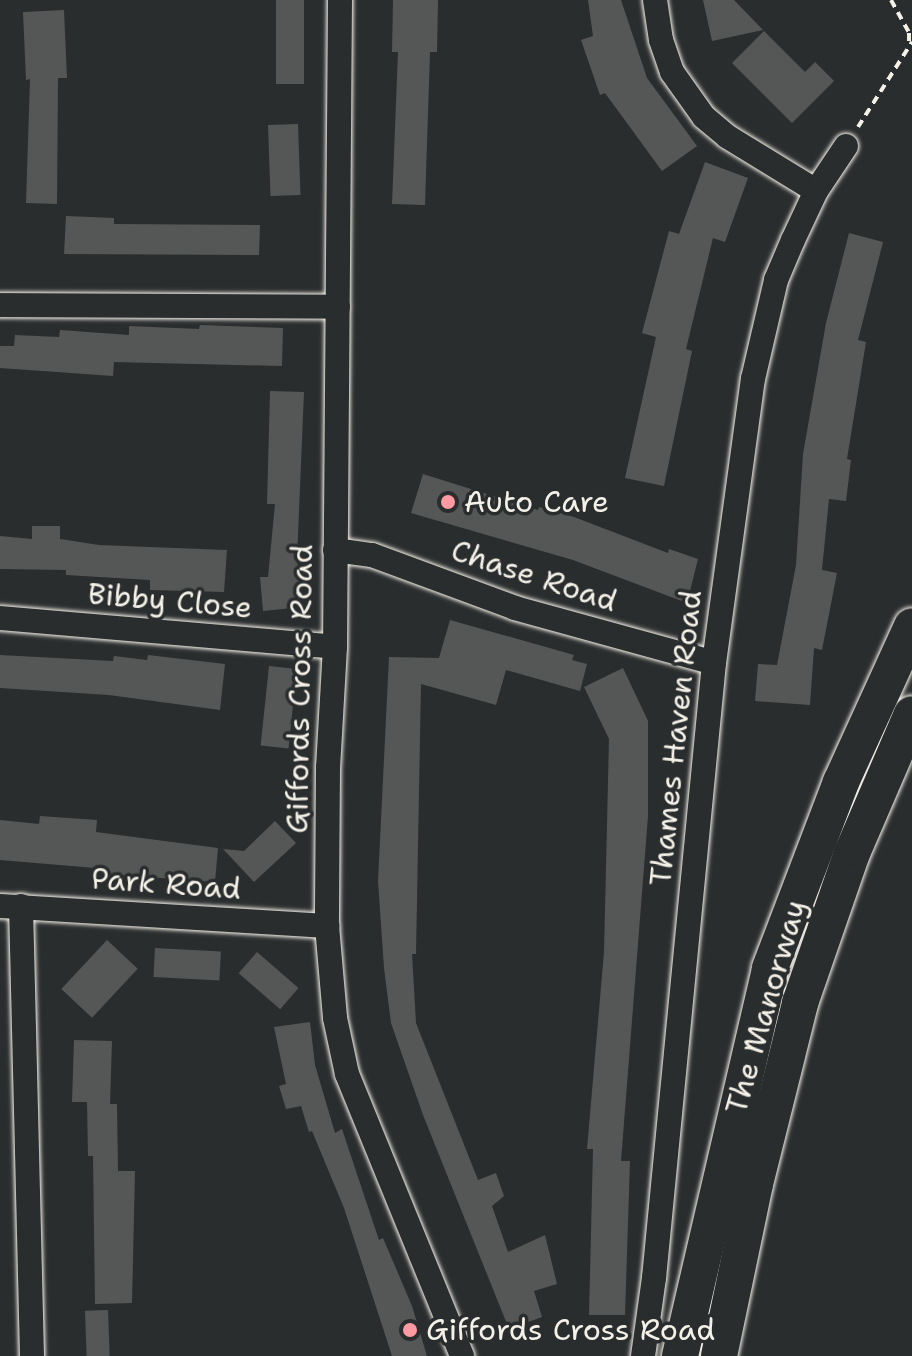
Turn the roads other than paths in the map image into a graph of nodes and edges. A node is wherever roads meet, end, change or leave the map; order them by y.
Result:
1 (340, 0) edge
2 (655, 0) edge
3 (846, 146) road end
4 (816, 191) junction
5 (0, 305) edge
6 (338, 307) junction
7 (335, 550) junction
8 (0, 618) edge
9 (912, 626) edge
10 (335, 647) junction
11 (714, 663) junction
12 (912, 714) edge
13 (10, 906) edge
14 (327, 926) junction
15 (32, 1356) edge
16 (462, 1356) edge
17 (643, 1356) edge
18 (680, 1356) edge
19 (719, 1356) edge

1 - 6 street, Giffords Cross Road
2 - 4 street
3 - 4 street, Thames Haven Road
4 - 11 street, Thames Haven Road
5 - 6 street
6 - 7 street, Giffords Cross Road
7 - 10 street, Giffords Cross Road
7 - 11 street, Chase Road
8 - 10 street, Bibby Close
9 - 18 main road, The Manorway
10 - 14 street, Giffords Cross Road
11 - 17 street, Thames Haven Road
12 - 19 main road, The Manorway
13 - 14 street, Park Road
13 - 15 street
14 - 16 street, Giffords Cross Road

